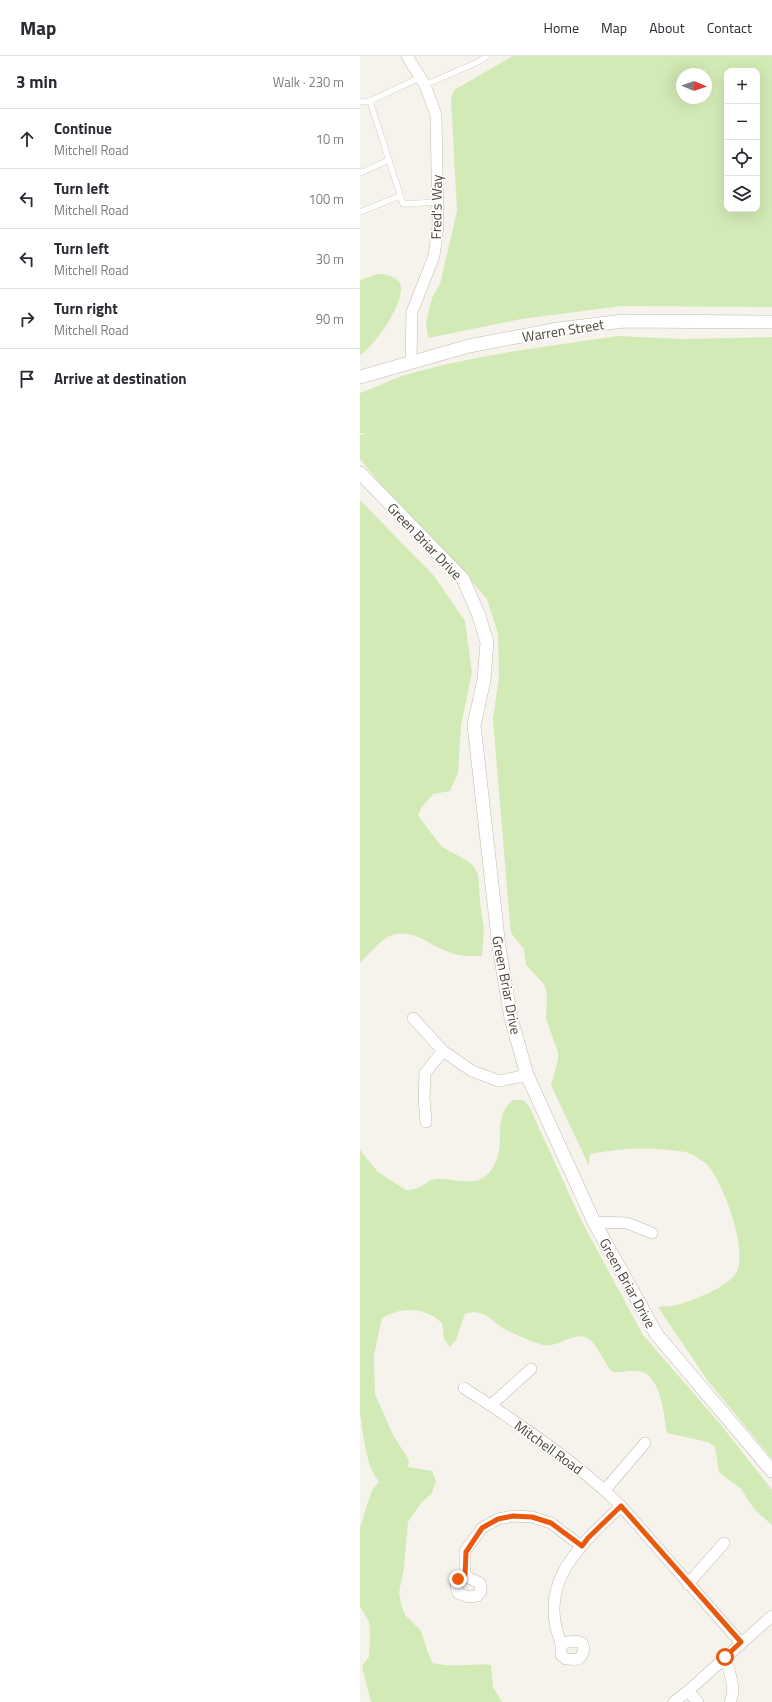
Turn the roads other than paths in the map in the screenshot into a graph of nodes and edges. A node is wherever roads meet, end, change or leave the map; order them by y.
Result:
1 (407, 56) edge
2 (487, 56) edge
3 (423, 81) junction
4 (370, 101) junction
5 (360, 102) edge
6 (389, 160) junction
7 (360, 173) edge
8 (400, 196) junction
9 (437, 202) junction
10 (360, 212) edge
11 (772, 322) edge
12 (411, 362) junction
13 (360, 377) edge
14 (360, 473) edge
15 (413, 1018) dead end
16 (444, 1051) junction
17 (527, 1075) junction
18 (426, 1122) dead end
19 (594, 1222) junction
20 (652, 1233) dead end
21 (531, 1369) dead end
22 (464, 1388) dead end
23 (491, 1405) junction
24 (645, 1443) dead end
25 (772, 1471) edge
26 (605, 1490) junction
27 (621, 1506) junction
28 (724, 1543) dead end
29 (582, 1546) junction
30 (465, 1576) dead end
31 (688, 1584) junction
32 (772, 1616) edge
33 (741, 1642) junction
34 (561, 1643) dead end
35 (725, 1657) junction
36 (688, 1691) junction
37 (674, 1702) edge
38 (698, 1702) edge
39 (730, 1702) edge

1 - 3 street, Fred's Way
2 - 3 lane
3 - 4 lane
3 - 9 street, Fred's Way
4 - 5 lane
4 - 6 lane
6 - 7 lane
6 - 8 lane
8 - 9 lane
8 - 10 lane
9 - 12 street, Fred's Way
11 - 12 street, Warren Street
12 - 13 street, Warren Street
14 - 17 street, Green Briar Drive
15 - 16 street
16 - 17 street
16 - 18 street
17 - 19 street, Green Briar Drive
19 - 20 street
19 - 25 street, Green Briar Drive
21 - 23 street
22 - 23 street, Mitchell Road
23 - 26 street, Mitchell Road
24 - 26 street
26 - 27 street, Mitchell Road
27 - 29 street
27 - 31 street, Mitchell Road
28 - 31 street
29 - 30 street
29 - 34 street
31 - 33 street, Mitchell Road
32 - 33 street
33 - 35 street
35 - 36 street
35 - 39 street
36 - 37 street
36 - 38 street

